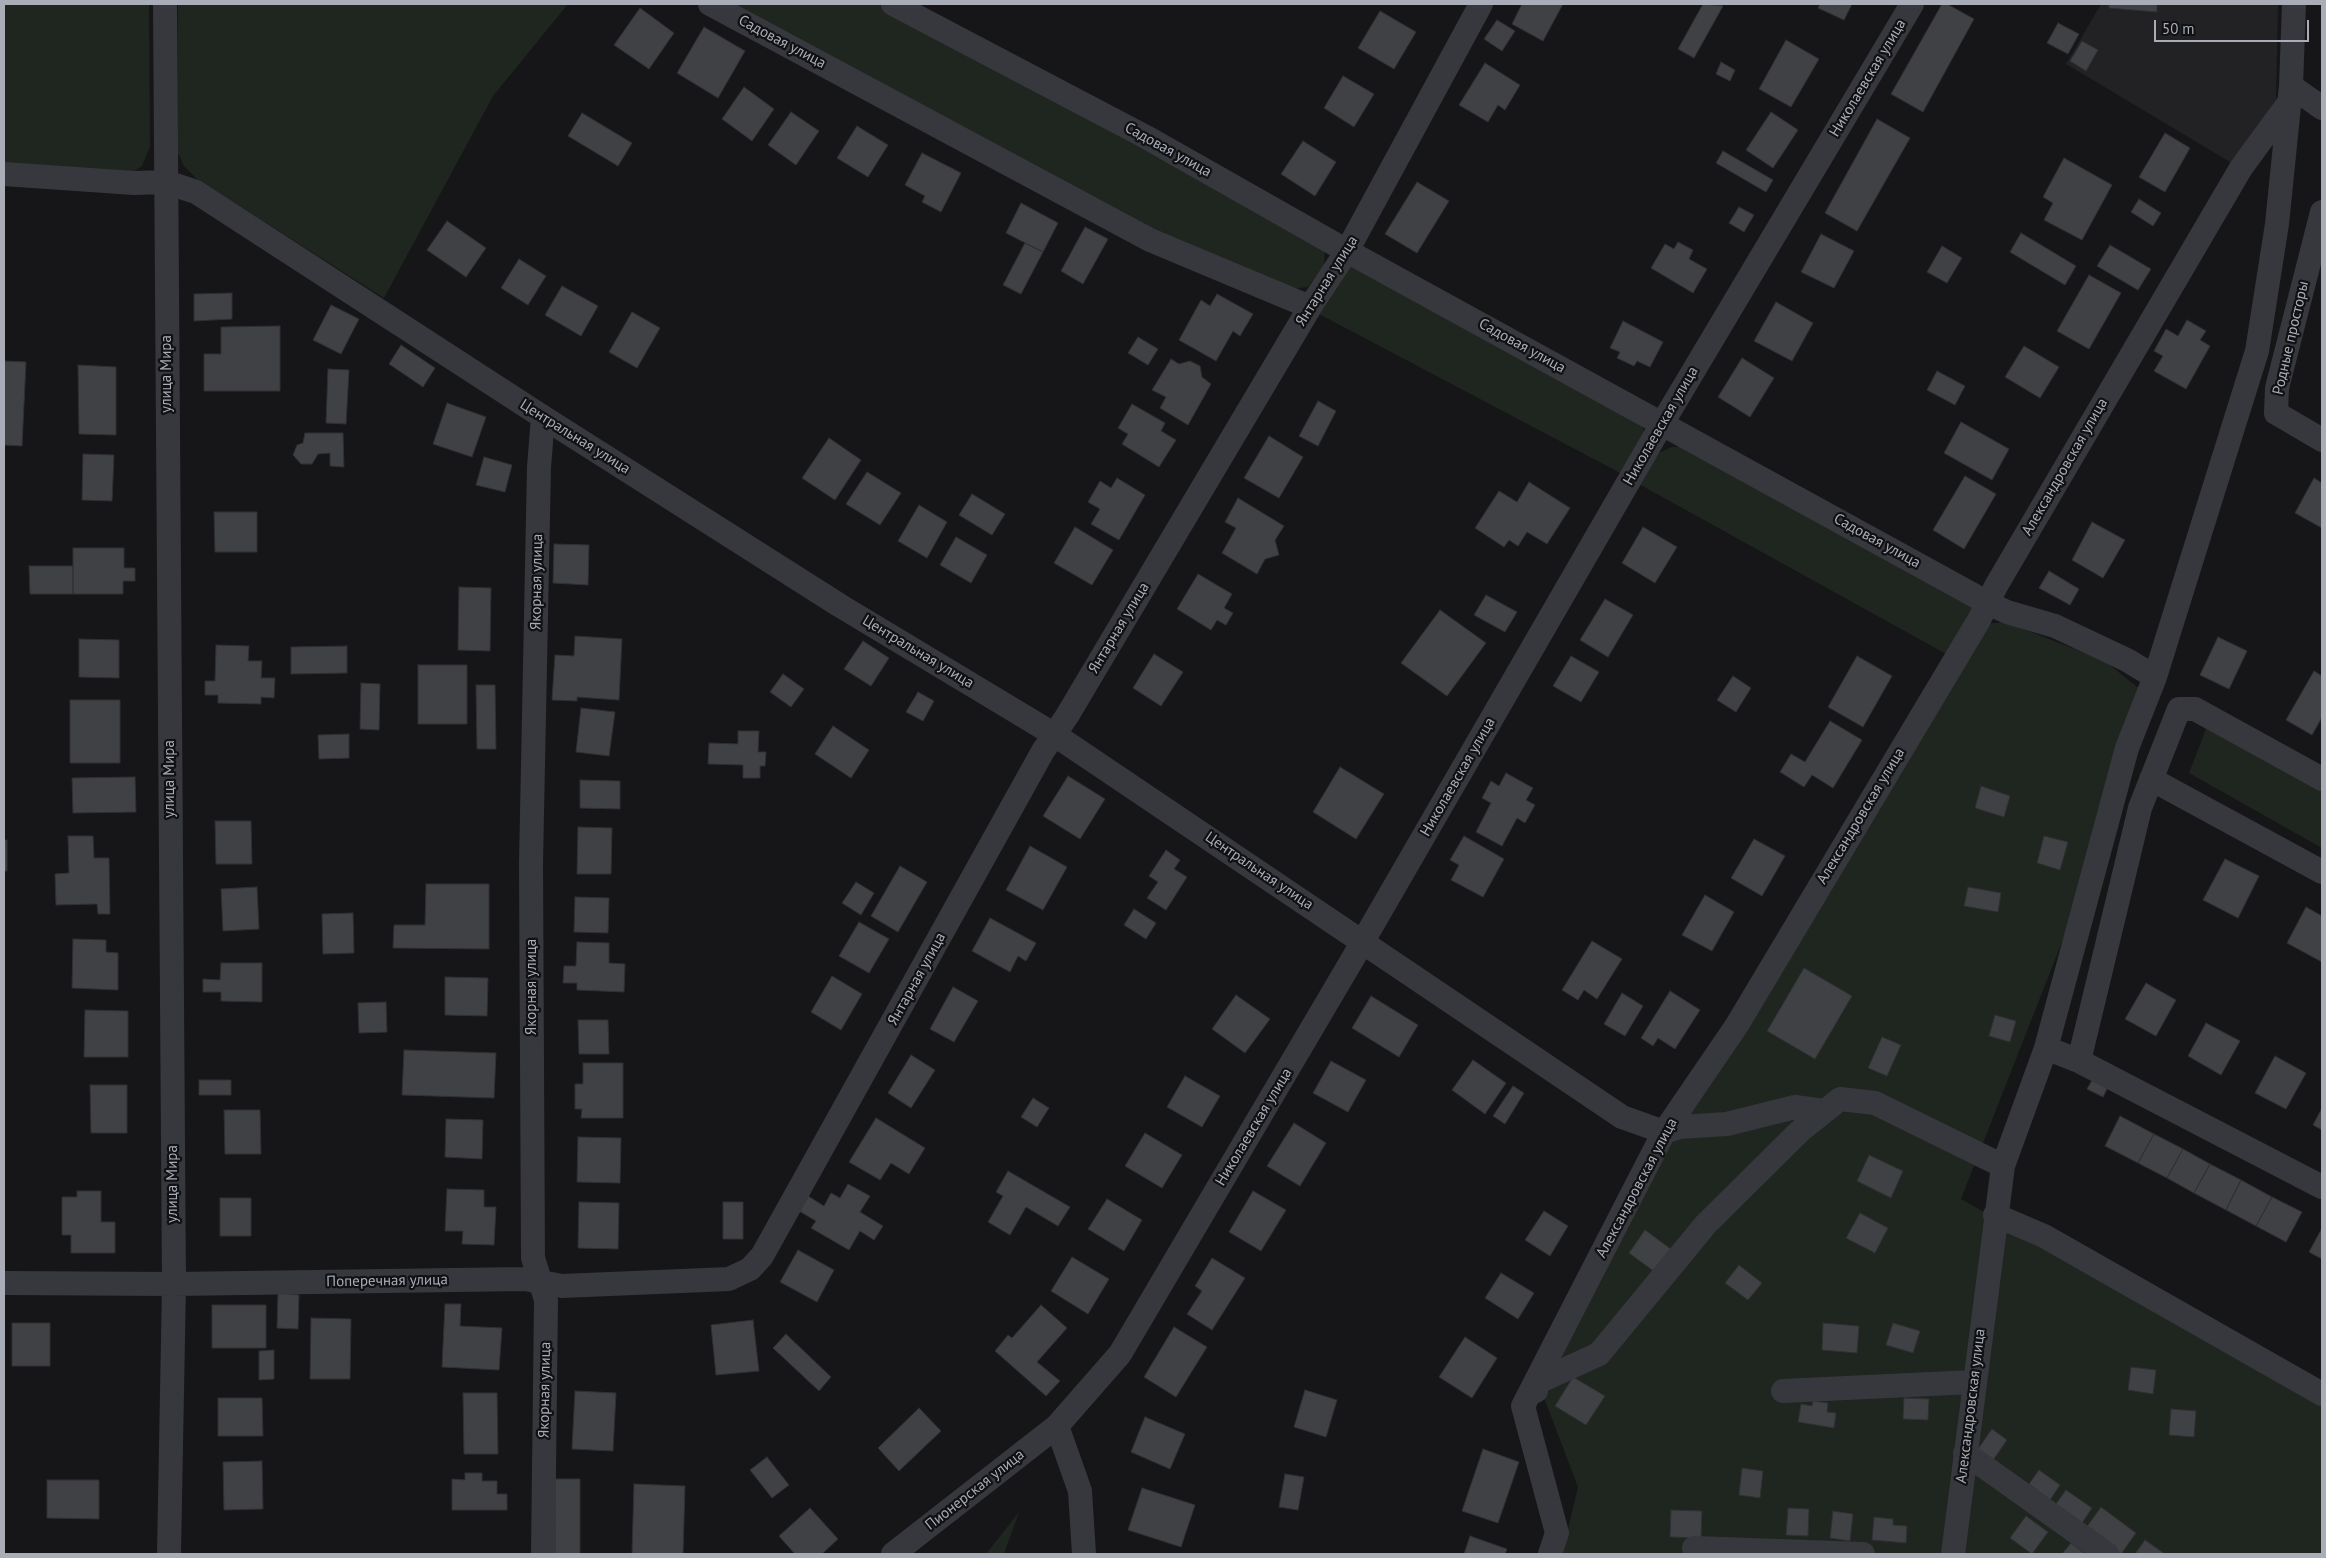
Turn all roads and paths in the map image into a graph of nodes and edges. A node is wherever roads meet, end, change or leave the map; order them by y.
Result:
1 (165, 4) edge
2 (710, 4) edge
3 (893, 4) edge
4 (1481, 4) edge
5 (1912, 4) edge
6 (2294, 4) edge
7 (2290, 93) junction
8 (2322, 108) edge
9 (4, 174) edge
10 (166, 182) junction
11 (2322, 212) edge
12 (1347, 251) junction
13 (1310, 307) junction
14 (543, 417) junction
15 (1663, 422) junction
16 (2322, 440) edge
17 (1988, 603) junction
18 (2155, 677) junction
19 (1055, 735) junction
20 (2151, 779) junction
21 (2322, 779) edge
22 (2322, 872) edge
23 (1363, 941) junction
24 (2046, 1048) junction
25 (2079, 1061) junction
26 (1825, 1111) junction
27 (1664, 1132) junction
28 (2003, 1166) junction
29 (2322, 1187) edge
30 (1995, 1215) junction
31 (762, 1256) joint
32 (540, 1281) junction
33 (4, 1283) edge
34 (174, 1284) junction
35 (1974, 1382) junction
36 (1783, 1391) dead end
37 (2322, 1394) edge
38 (1527, 1421) junction
39 (1057, 1426) junction
40 (1965, 1453) junction
41 (1694, 1548) dead end
42 (169, 1554) edge
43 (543, 1554) edge
44 (893, 1554) edge
45 (1084, 1554) edge
46 (1550, 1554) edge
47 (1863, 1554) edge
48 (1953, 1554) edge
49 (2107, 1554) edge

1 - 10 street, улица Мира
2 - 13 street, Садовая улица
3 - 12 street, Садовая улица
4 - 12 street, Янтарная улица
5 - 15 street, Николаевская улица
6 - 7 street, Александровская улица
7 - 8 street
7 - 17 street, Александровская улица
7 - 18 street, Александровская улица
9 - 10 street
10 - 14 street, Центральная улица
10 - 34 street, улица Мира
11 - 16 street, Родные просторы
12 - 13 street, Янтарная улица
12 - 15 street, Садовая улица
13 - 19 street, Янтарная улица
14 - 19 street, Центральная улица
14 - 32 street, Якорная улица
15 - 17 street, Садовая улица
15 - 23 street, Николаевская улица
17 - 18 street, Садовая улица
17 - 27 street, Александровская улица
18 - 24 street, Александровская улица
19 - 23 street, Центральная улица
19 - 31 street, Янтарная улица
20 - 21 street
20 - 22 street
20 - 25 street
23 - 27 street, Центральная улица
23 - 39 street, Николаевская улица
24 - 25 street
24 - 28 street, Александровская улица
25 - 29 street
26 - 27 street
26 - 28 street
26 - 38 street
27 - 38 street, Александровская улица
28 - 30 street, Александровская улица
30 - 35 street, Александровская улица
30 - 37 street
31 - 32 street, Поперечная улица
32 - 34 street, Поперечная улица
32 - 43 street, Якорная улица
33 - 34 street, Поперечная улица
34 - 42 street, улица Мира
35 - 36 street
35 - 40 street, Александровская улица
38 - 46 street, Александровская улица
39 - 44 street, Пионерская улица
39 - 45 street
40 - 48 street, Александровская улица
40 - 49 street
41 - 47 street

